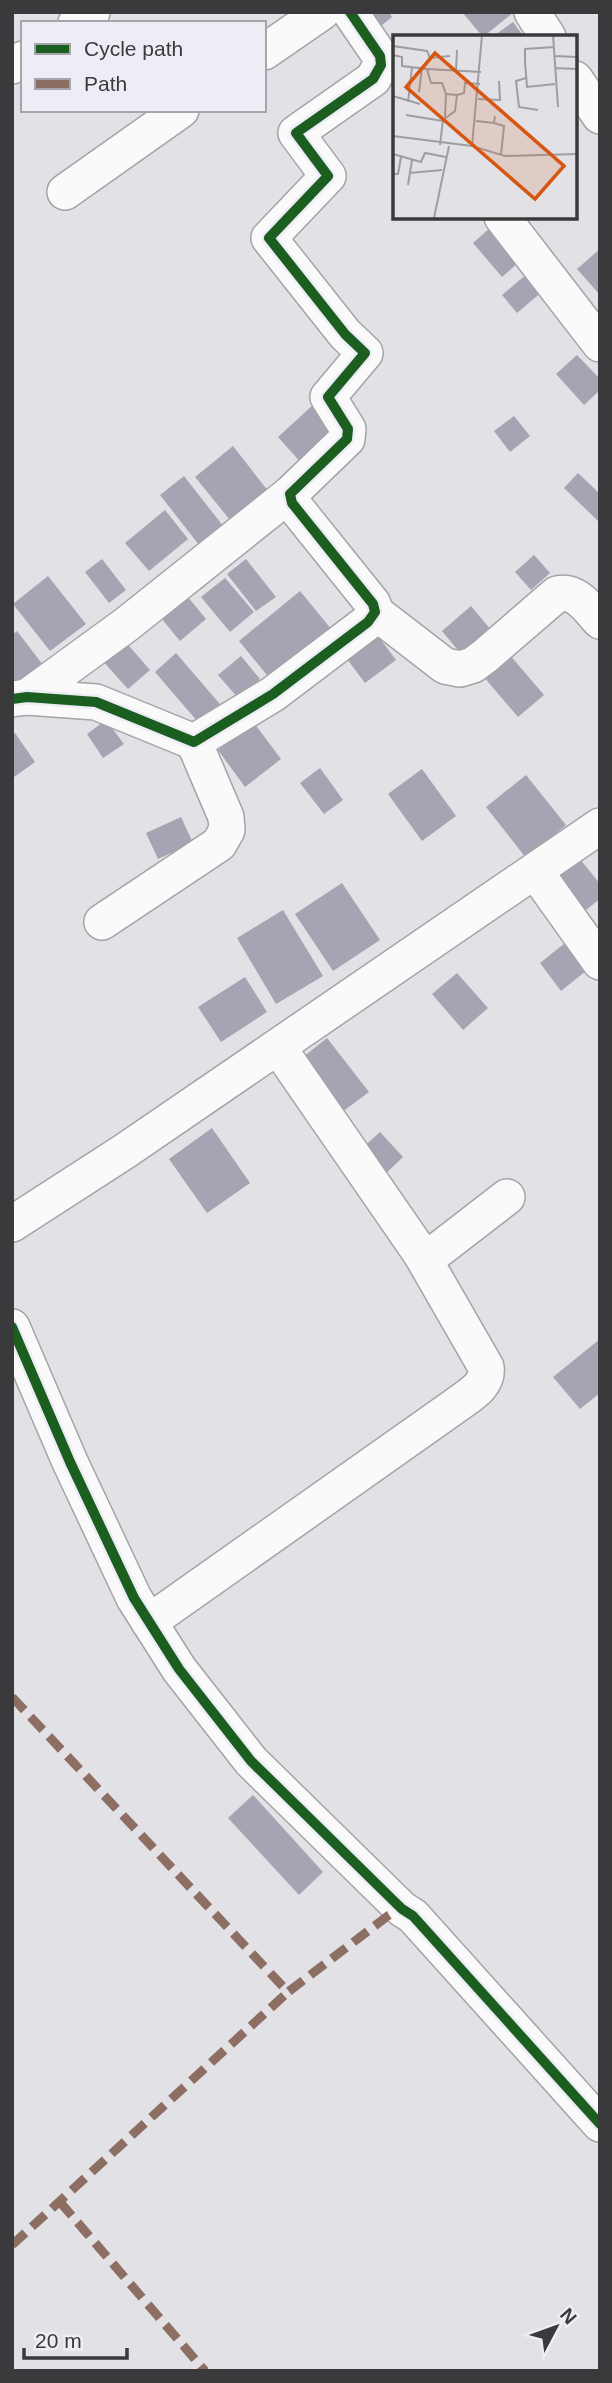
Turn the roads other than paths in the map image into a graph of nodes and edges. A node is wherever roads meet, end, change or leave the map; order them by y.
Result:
1 (322, 12) edge
2 (350, 12) edge
3 (532, 12) edge
4 (547, 35) edge
5 (266, 51) edge
6 (388, 74) edge
7 (577, 82) edge
8 (178, 112) edge
9 (600, 116) edge
10 (65, 192) dead end
11 (504, 219) edge
12 (600, 344) edge
13 (290, 495) junction
14 (375, 612) junction
15 (600, 621) edge
16 (19, 698) edge
17 (194, 742) junction
18 (600, 826) edge
19 (535, 871) junction
20 (102, 922) dead end
21 (600, 962) edge
22 (278, 1047) junction
23 (507, 1197) dead end
24 (12, 1224) edge
25 (421, 1254) junction
26 (12, 1327) edge
27 (149, 1622) junction
28 (600, 2124) edge

1 - 5 street
2 - 6 street
3 - 4 street
6 - 13 street
7 - 9 street
8 - 10 street
11 - 12 street
13 - 14 street
13 - 16 street
14 - 15 street
14 - 17 street
16 - 17 street
17 - 20 street
18 - 19 street
19 - 21 street
19 - 22 street
22 - 24 street
22 - 25 street
23 - 25 street
25 - 27 street
26 - 27 street
27 - 28 street

